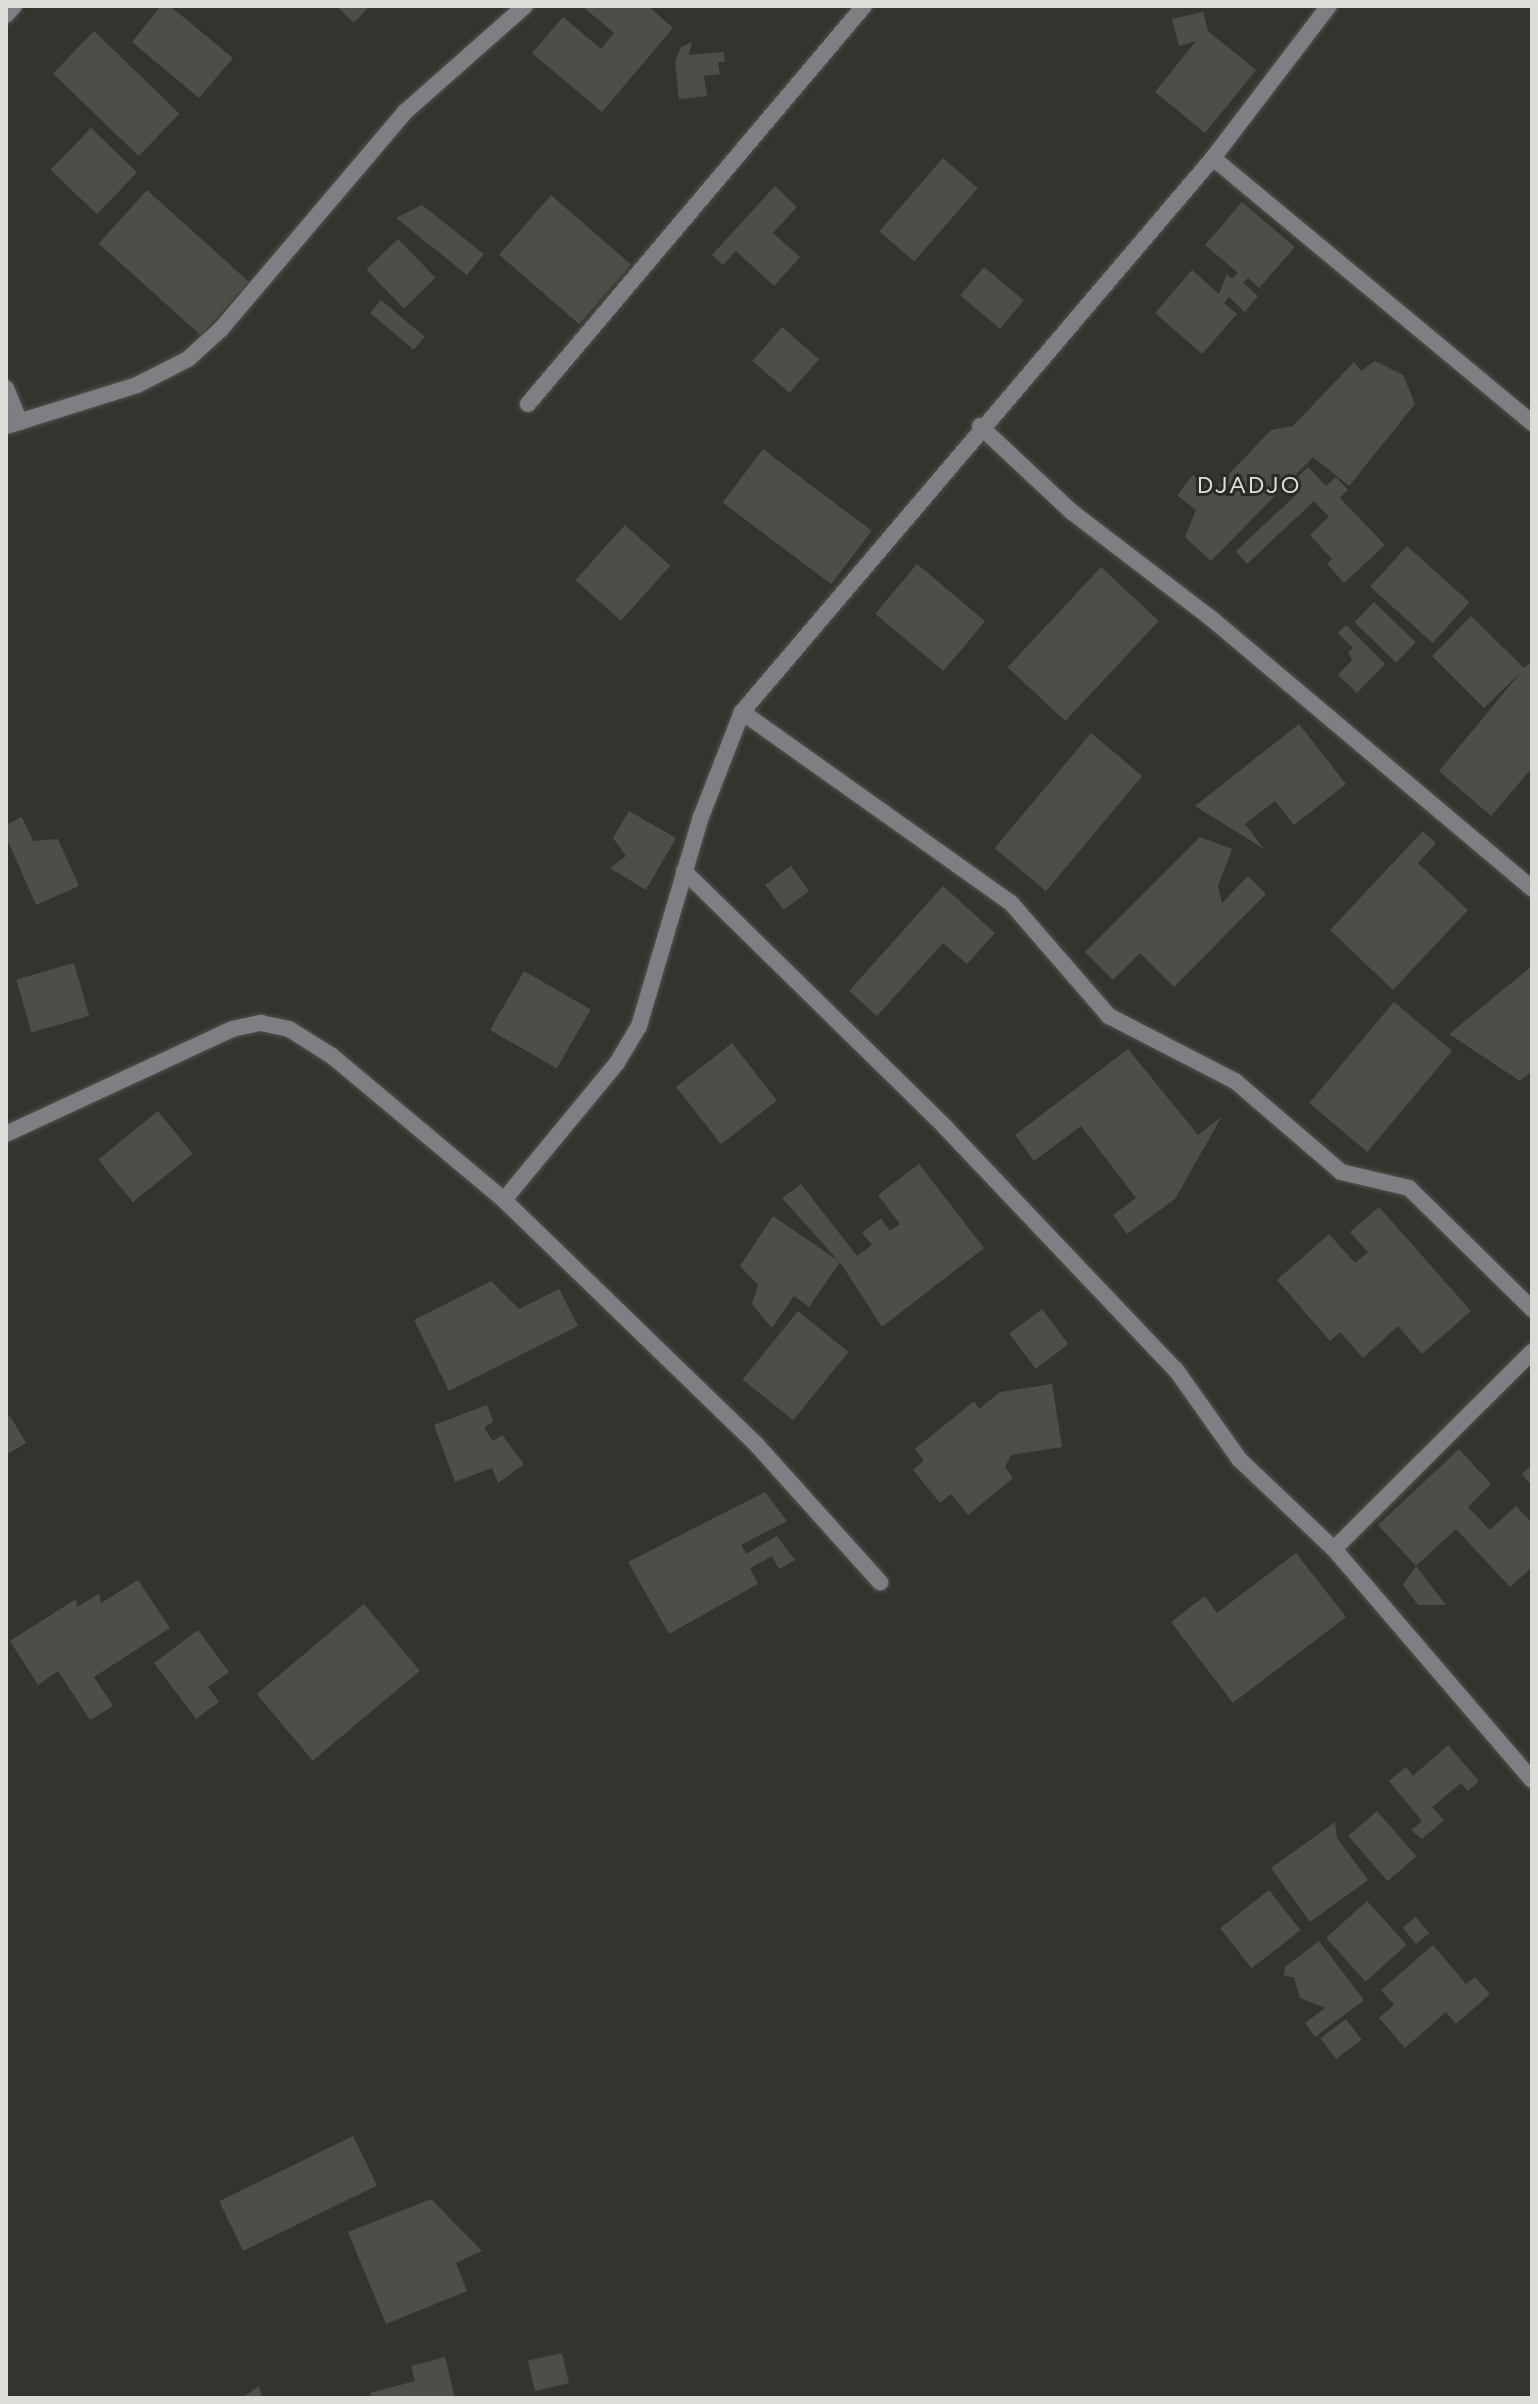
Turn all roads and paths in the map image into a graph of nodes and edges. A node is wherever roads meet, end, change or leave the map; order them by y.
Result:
1 (14, 6) edge
2 (525, 6) edge
3 (864, 6) edge
4 (1329, 6) edge
5 (6, 15) edge
6 (1213, 158) junction
7 (6, 388) edge
8 (528, 404) dead end
9 (1532, 423) edge
10 (13, 424) edge
11 (980, 426) junction
12 (742, 712) junction
13 (684, 871) junction
14 (1532, 888) edge
15 (6, 1134) edge
16 (504, 1200) junction
17 (1532, 1309) edge
18 (1532, 1352) edge
19 (1334, 1549) junction
20 (880, 1582) dead end
21 (1532, 1780) edge

1 - 5 street
2 - 10 street
3 - 8 street
4 - 6 street
6 - 9 street
6 - 11 street
7 - 10 street
11 - 12 street
11 - 14 street
12 - 13 street
12 - 17 street
13 - 16 street
13 - 19 street
15 - 16 street
16 - 20 street
18 - 19 street
19 - 21 street

